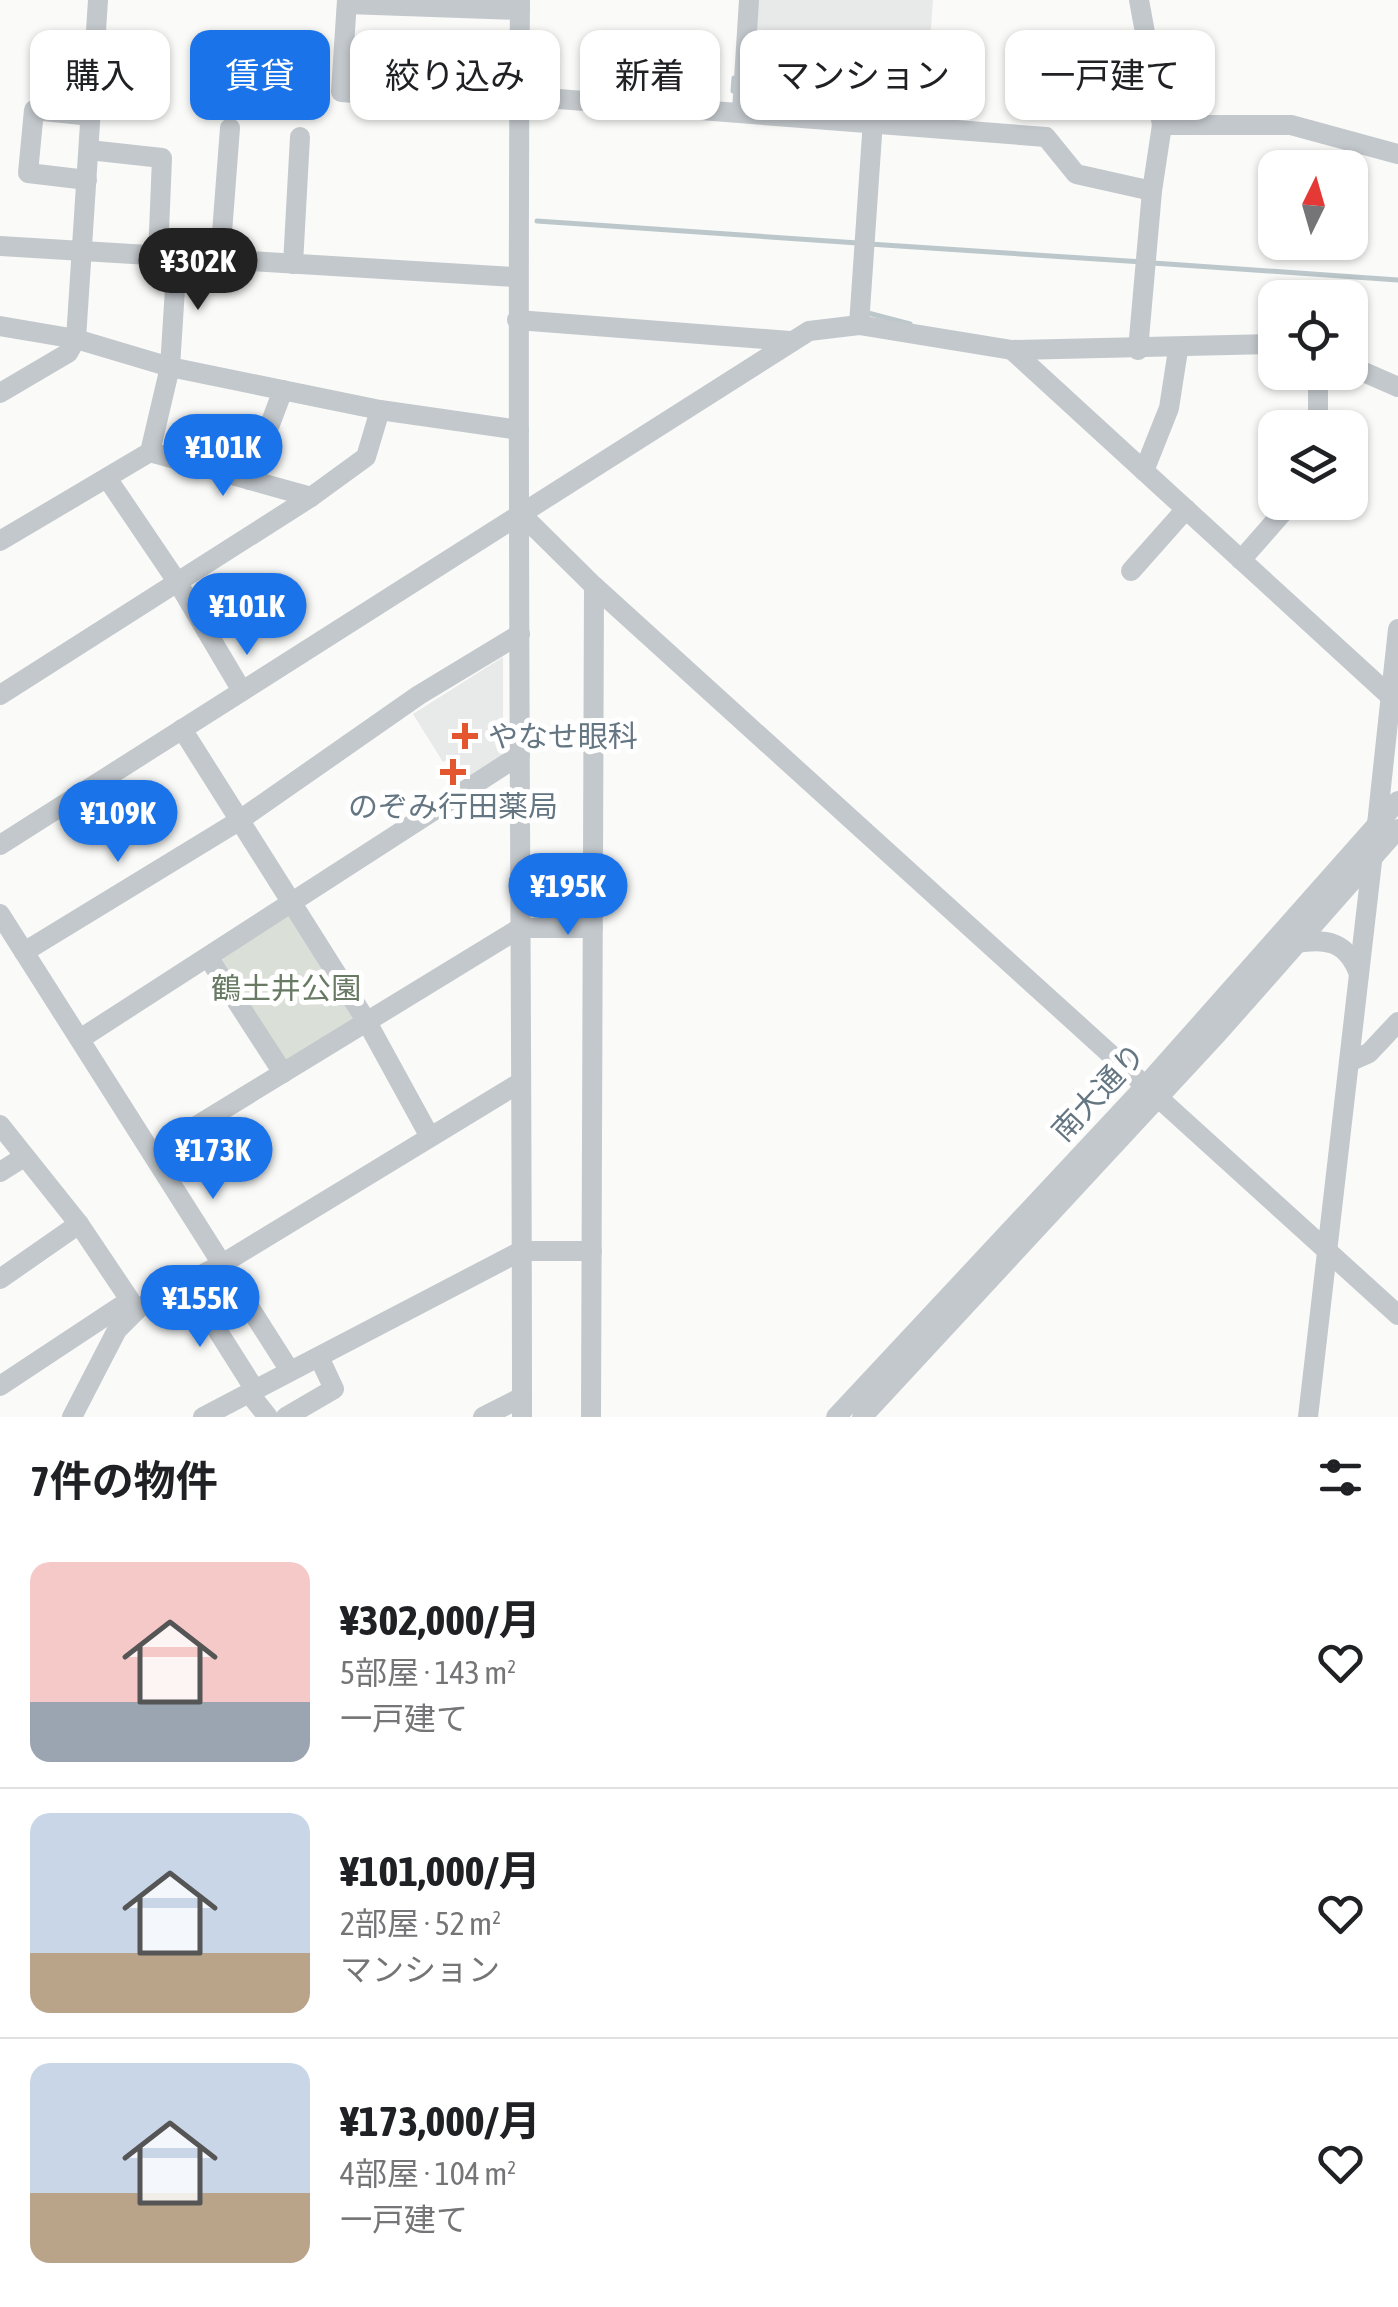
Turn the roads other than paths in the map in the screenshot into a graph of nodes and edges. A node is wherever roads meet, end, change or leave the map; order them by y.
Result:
1 (98, 0) edge
2 (750, 0) edge
3 (1140, 0) edge
4 (347, 2) edge
5 (520, 5) edge
6 (96, 30) edge
7 (520, 30) edge
8 (748, 30) edge
9 (350, 92) edge
10 (560, 102) edge
11 (740, 111) edge
12 (33, 120) edge
13 (91, 120) edge
14 (519, 120) edge
15 (873, 120) joint
16 (1162, 124) junction
17 (230, 128) dead end
18 (300, 137) dead end
19 (89, 150) junction
20 (1398, 154) edge
21 (88, 180) junction
22 (1152, 191) junction
23 (0, 246) edge
24 (83, 251) junction
25 (168, 256) junction
26 (220, 260) junction
27 (293, 264) junction
28 (516, 277) junction
29 (516, 320) junction
30 (859, 325) junction
31 (0, 326) edge
32 (76, 338) junction
33 (790, 341) junction
34 (1258, 345) edge
35 (1012, 350) junction
36 (1138, 350) junction
37 (1178, 350) junction
38 (170, 367) junction
39 (1368, 374) edge
40 (1398, 387) edge
41 (283, 390) junction
42 (0, 393) edge
43 (380, 410) junction
44 (520, 430) junction
45 (150, 452) junction
46 (1144, 470) junction
47 (106, 478) junction
48 (249, 480) junction
49 (311, 497) junction
50 (1186, 509) junction
51 (520, 514) junction
52 (1276, 520) edge
53 (0, 541) edge
54 (1241, 560) junction
55 (1131, 572) dead end
56 (178, 583) junction
57 (594, 586) junction
58 (1398, 629) edge
59 (520, 634) junction
60 (242, 691) junction
61 (0, 694) edge
62 (1391, 697) junction
63 (182, 730) junction
64 (1392, 735) edge
65 (520, 756) junction
66 (1398, 801) edge
67 (237, 822) junction
68 (1376, 824) junction
69 (1398, 828) edge
70 (0, 845) edge
71 (1373, 856) junction
72 (292, 903) junction
73 (0, 914) edge
74 (520, 928) junction
75 (593, 928) junction
76 (1296, 943) junction
77 (24, 952) junction
78 (208, 956) junction
79 (1360, 976) junction
80 (367, 1022) junction
81 (1398, 1022) edge
82 (80, 1040) junction
83 (1350, 1062) junction
84 (283, 1073) junction
85 (520, 1082) junction
86 (1153, 1088) junction
87 (0, 1125) edge
88 (430, 1137) junction
89 (152, 1153) junction
90 (24, 1158) junction
91 (0, 1172) edge
92 (79, 1224) junction
93 (521, 1251) junction
94 (592, 1251) junction
95 (1328, 1251) junction
96 (222, 1264) junction
97 (0, 1279) edge
98 (188, 1284) junction
99 (134, 1304) junction
100 (1398, 1315) edge
101 (319, 1356) junction
102 (290, 1371) junction
103 (0, 1386) edge
104 (252, 1392) junction
105 (522, 1407) edge
106 (72, 1417) edge
107 (203, 1417) edge
108 (268, 1417) edge
109 (286, 1417) edge
110 (483, 1417) edge
111 (591, 1417) edge
112 (836, 1417) edge
113 (862, 1417) edge
114 (1308, 1417) edge

1 - 6 street
2 - 8 street
3 - 16 street
4 - 5 street
4 - 9 street
5 - 7 street
10 - 11 street
12 - 21 street
13 - 19 street
14 - 28 street
15 - 22 street
15 - 30 street
16 - 20 street
16 - 22 street
17 - 26 street
18 - 27 street
19 - 21 street
19 - 25 street
21 - 24 street
22 - 36 street
23 - 24 street
24 - 25 street
24 - 32 street
25 - 26 street
25 - 38 street
26 - 27 street
27 - 28 street
28 - 29 street
29 - 33 street
29 - 44 street
30 - 33 street
30 - 35 street
31 - 32 street
32 - 38 street
32 - 42 street
33 - 51 street
34 - 37 street
35 - 36 street
35 - 46 street
36 - 37 street
37 - 46 street
38 - 41 street
38 - 45 street
39 - 40 street
41 - 43 street
41 - 48 street
43 - 44 street
43 - 49 street
44 - 51 street
45 - 47 street
45 - 48 street
46 - 50 street
47 - 53 street
47 - 56 street
48 - 49 street
49 - 56 street
50 - 54 street
50 - 55 street
51 - 57 street
51 - 59 street
51 - 60 street
52 - 54 street
54 - 62 street
56 - 60 street
56 - 61 street
57 - 75 street
57 - 86 street
58 - 62 street
59 - 65 street
59 - 67 street
60 - 63 street
62 - 64 street
63 - 67 street
63 - 70 street
64 - 68 street
65 - 72 street
65 - 74 street
66 - 68 street, 南大通り
67 - 72 street
67 - 77 street
68 - 71 street
68 - 86 street, 南大通り
69 - 71 street, 南大通り
71 - 76 street, 南大通り
71 - 79 street
72 - 78 street
72 - 80 street
73 - 77 street
74 - 75 street
74 - 80 street
74 - 85 street
75 - 94 street
76 - 79 street
76 - 86 street, 南大通り
77 - 82 street
78 - 82 street
78 - 84 street
79 - 83 street
80 - 84 street
80 - 88 street
81 - 83 street
82 - 89 street
83 - 95 street
84 - 89 street
85 - 88 street
85 - 93 street
86 - 95 street
86 - 112 street, 南大通り
86 - 113 street, 南大通り
87 - 90 street
88 - 96 street
89 - 96 street
90 - 91 street
90 - 92 street
92 - 97 street
92 - 99 street
93 - 94 street
93 - 101 street
93 - 105 street
94 - 111 street
95 - 100 street
95 - 114 street
96 - 98 street
96 - 102 street
98 - 99 street
98 - 104 street
99 - 103 street
99 - 106 street
101 - 102 street
101 - 109 street
102 - 104 street
104 - 107 street
104 - 108 street
105 - 110 street

